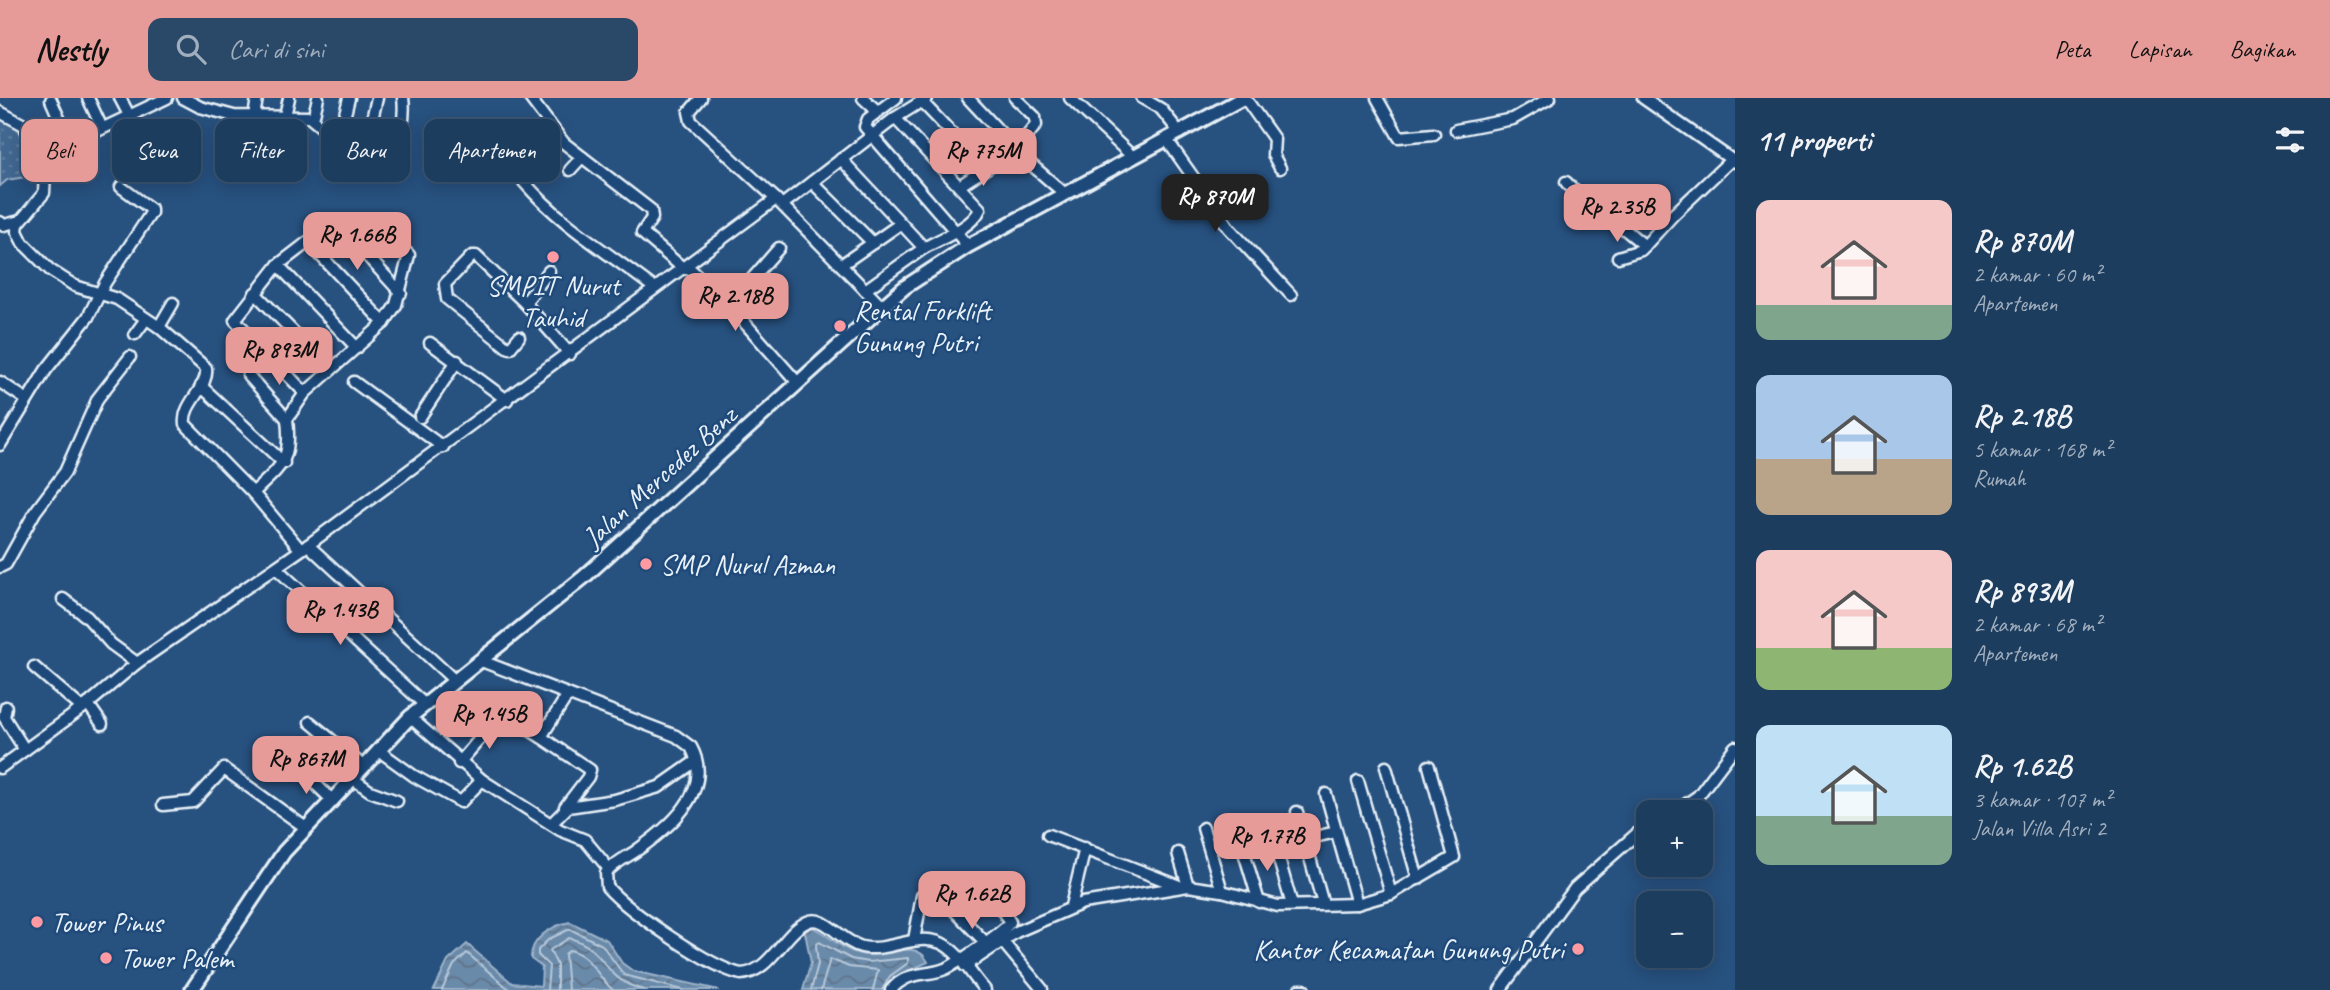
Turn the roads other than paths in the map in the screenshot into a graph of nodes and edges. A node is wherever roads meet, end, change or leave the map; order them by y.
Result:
1 (88, 98) edge
2 (120, 98) edge
3 (167, 98) edge
4 (183, 98) edge
5 (257, 98) edge
6 (289, 98) edge
7 (318, 98) edge
8 (349, 98) edge
9 (377, 98) edge
10 (403, 98) edge
11 (530, 98) edge
12 (701, 98) edge
13 (863, 98) edge
14 (896, 98) edge
15 (968, 98) edge
16 (1015, 98) edge
17 (1070, 98) edge
18 (1142, 98) edge
19 (1244, 98) edge
20 (1377, 98) edge
21 (1550, 98) edge
22 (1643, 98) edge
23 (51, 100) dead end
24 (924, 100) edge
25 (153, 102) edge
26 (877, 111) junction
27 (0, 112) edge
28 (285, 116) junction
29 (131, 117) junction
30 (254, 117) junction
31 (895, 118) junction
32 (60, 119) edge
33 (313, 119) junction
34 (343, 119) edge
35 (372, 119) edge
36 (402, 119) edge
37 (21, 123) edge
38 (321, 125) edge
39 (102, 128) junction
40 (98, 130) edge
41 (1456, 130) dead end
42 (1180, 133) junction
43 (1434, 134) dead end
44 (870, 136) junction
45 (1167, 140) junction
46 (1016, 149) junction
47 (582, 157) junction
48 (1133, 157) junction
49 (841, 159) junction
50 (1733, 162) edge
51 (985, 168) junction
52 (1280, 168) dead end
53 (569, 170) dead end
54 (46, 182) edge
55 (524, 182) dead end
56 (812, 182) junction
57 (1566, 182) dead end
58 (959, 186) junction
59 (121, 187) dead end
60 (1065, 193) junction
61 (779, 202) junction
62 (20, 221) junction
63 (0, 222) edge
64 (900, 224) junction
65 (954, 232) junction
66 (347, 234) junction
67 (308, 242) junction
68 (873, 243) junction
69 (968, 246) junction
70 (1645, 246) junction
71 (779, 248) dead end
72 (924, 248) junction
73 (1618, 257) dead end
74 (278, 265) junction
75 (841, 265) junction
76 (686, 268) junction
77 (549, 271) dead end
78 (654, 288) junction
79 (865, 290) junction
80 (255, 293) junction
81 (401, 293) junction
82 (100, 295) junction
83 (1291, 295) dead end
84 (173, 303) dead end
85 (525, 303) junction
86 (729, 305) junction
87 (882, 307) junction
88 (146, 318) junction
89 (384, 323) junction
90 (159, 327) junction
91 (135, 334) dead end
92 (519, 337) dead end
93 (430, 343) dead end
94 (357, 348) junction
95 (570, 354) junction
96 (130, 357) dead end
97 (457, 361) junction
98 (331, 370) junction
99 (248, 375) dead end
100 (0, 382) edge
101 (354, 382) dead end
102 (798, 383) junction
103 (201, 386) junction
104 (305, 393) junction
105 (27, 400) junction
106 (508, 400) junction
107 (420, 417) dead end
108 (287, 419) junction
109 (0, 445) edge
110 (443, 447) junction
111 (284, 463) junction
112 (253, 493) junction
113 (304, 547) junction
114 (0, 567) edge
115 (276, 568) junction
116 (63, 599) dead end
117 (479, 660) junction
118 (137, 663) junction
119 (34, 667) dead end
120 (454, 680) junction
121 (567, 696) junction
122 (424, 705) junction
123 (85, 706) junction
124 (6, 707) dead end
125 (410, 717) junction
126 (310, 722) dead end
127 (102, 724) dead end
128 (541, 737) junction
129 (1735, 747) edge
130 (25, 750) junction
131 (378, 750) junction
132 (696, 761) junction
133 (460, 763) junction
134 (363, 766) junction
135 (1429, 766) dead end
136 (1386, 767) dead end
137 (0, 768) edge
138 (301, 770) dead end
139 (352, 778) junction
140 (482, 780) junction
141 (1357, 781) dead end
142 (1326, 794) dead end
143 (332, 800) junction
144 (1692, 800) edge
145 (397, 801) dead end
146 (163, 805) dead end
147 (564, 809) junction
148 (1297, 812) dead end
149 (551, 824) junction
150 (306, 828) junction
151 (1203, 828) dead end
152 (1237, 829) dead end
153 (1271, 832) dead end
154 (1336, 832) junction
155 (1048, 835) dead end
156 (1636, 835) edge
157 (1306, 839) junction
158 (1084, 848) junction
159 (1178, 853) dead end
160 (609, 869) junction
161 (1418, 879) junction
162 (1184, 886) junction
163 (962, 891) dead end
164 (1222, 891) junction
165 (1391, 894) junction
166 (1259, 902) junction
167 (1323, 904) junction
168 (1357, 904) junction
169 (1292, 905) junction
170 (1071, 906) junction
171 (951, 907) dead end
172 (1000, 907) dead end
173 (914, 940) junction
174 (984, 941) junction
175 (1002, 941) junction
176 (963, 963) junction
177 (1042, 989) edge
178 (192, 990) edge
179 (891, 990) edge
180 (985, 990) edge
181 (1500, 990) edge

1 - 39 street
2 - 29 street
3 - 25 street
4 - 30 street
5 - 30 street
6 - 28 street
7 - 33 street
8 - 34 street
9 - 35 street
10 - 36 street
11 - 47 street
12 - 61 street
13 - 26 street
14 - 26 street
15 - 46 street
16 - 46 street
17 - 48 street
18 - 42 street
19 - 42 main road, Jalan Mercedez Benz
19 - 52 street
20 - 43 street
21 - 41 street
22 - 50 street
23 - 32 street
24 - 31 street
24 - 51 street
25 - 29 street
26 - 44 street
27 - 37 street
28 - 30 street
28 - 33 street
29 - 39 street
31 - 44 street
31 - 58 street
33 - 38 street
39 - 40 street
42 - 45 main road, Jalan Mercedez Benz
44 - 49 street
44 - 65 street
45 - 48 main road, Jalan Mercedez Benz
45 - 83 street
46 - 51 street
46 - 60 street
47 - 53 street
47 - 76 street
48 - 60 main road, Jalan Mercedez Benz
49 - 56 street
49 - 64 street
50 - 70 street
51 - 58 street
54 - 62 street
55 - 78 street
56 - 61 street
56 - 68 street
57 - 70 street
58 - 65 street
59 - 82 street
60 - 69 main road, Jalan Mercedez Benz
61 - 75 street
61 - 76 street
62 - 63 street
62 - 82 street
64 - 68 street
64 - 72 street
65 - 69 street
65 - 72 street
66 - 67 street
66 - 81 street
66 - 81 street
67 - 74 street
67 - 89 street
68 - 75 street
69 - 87 main road, Jalan Mercedez Benz
70 - 73 street
71 - 86 street
72 - 79 street
74 - 80 street
74 - 94 street
75 - 79 street
76 - 78 street
76 - 86 street
77 - 85 street
78 - 95 street
79 - 87 street
80 - 98 street
80 - 104 street
81 - 89 street
82 - 88 street
82 - 105 street
84 - 90 street
85 - 92 street
85 - 95 street
86 - 102 street
87 - 102 main road, Jalan Mercedez Benz
88 - 90 street
88 - 91 street
89 - 94 street
90 - 103 street
93 - 97 street
94 - 98 street
95 - 106 street
96 - 114 street
97 - 106 street
97 - 107 street
98 - 104 street
99 - 108 street
100 - 105 street
101 - 110 street
102 - 117 main road, Jalan Mercedez Benz
103 - 111 street
103 - 112 street
104 - 108 street
105 - 109 street
106 - 110 street
108 - 111 street
110 - 113 street
111 - 112 street
112 - 113 street
113 - 115 street
113 - 120 street
115 - 118 street
115 - 122 street
116 - 118 street
117 - 120 main road, Jalan Mercedez Benz
117 - 121 street
118 - 123 street
119 - 123 street
120 - 122 main road, Jalan Mercedez Benz
121 - 128 street
121 - 132 street
122 - 125 main road, Jalan Mercedez Benz
123 - 127 street
123 - 130 street
124 - 130 street
125 - 131 main road, Jalan Mercedez Benz
125 - 133 street
126 - 134 street
128 - 133 street
128 - 147 street
129 - 144 street
130 - 137 street
131 - 134 main road, Jalan Mercedez Benz
131 - 140 street
132 - 147 street
132 - 160 street
133 - 140 street
134 - 139 main road, Jalan Mercedez Benz
135 - 161 street
136 - 161 street
138 - 143 street
139 - 143 main road, Jalan Mercedez Benz
139 - 145 street
140 - 149 street
141 - 165 street
142 - 154 street
143 - 150 main road, Jalan Mercedez Benz
146 - 150 street
147 - 149 street
148 - 157 street
149 - 160 street
150 - 178 main road, Jalan Mercedez Benz
151 - 164 street
152 - 166 street
153 - 169 street
154 - 157 street
154 - 168 street
155 - 158 street
156 - 181 street
157 - 167 street
158 - 162 street
158 - 170 street
159 - 162 street
160 - 173 street
161 - 165 street
162 - 164 street
162 - 170 street
163 - 173 street
164 - 166 street
165 - 168 street
166 - 169 street
167 - 168 street
167 - 169 street
170 - 175 street
171 - 174 street
172 - 174 street
173 - 176 street
174 - 176 street
175 - 176 street
175 - 177 street
176 - 179 street
176 - 180 street

